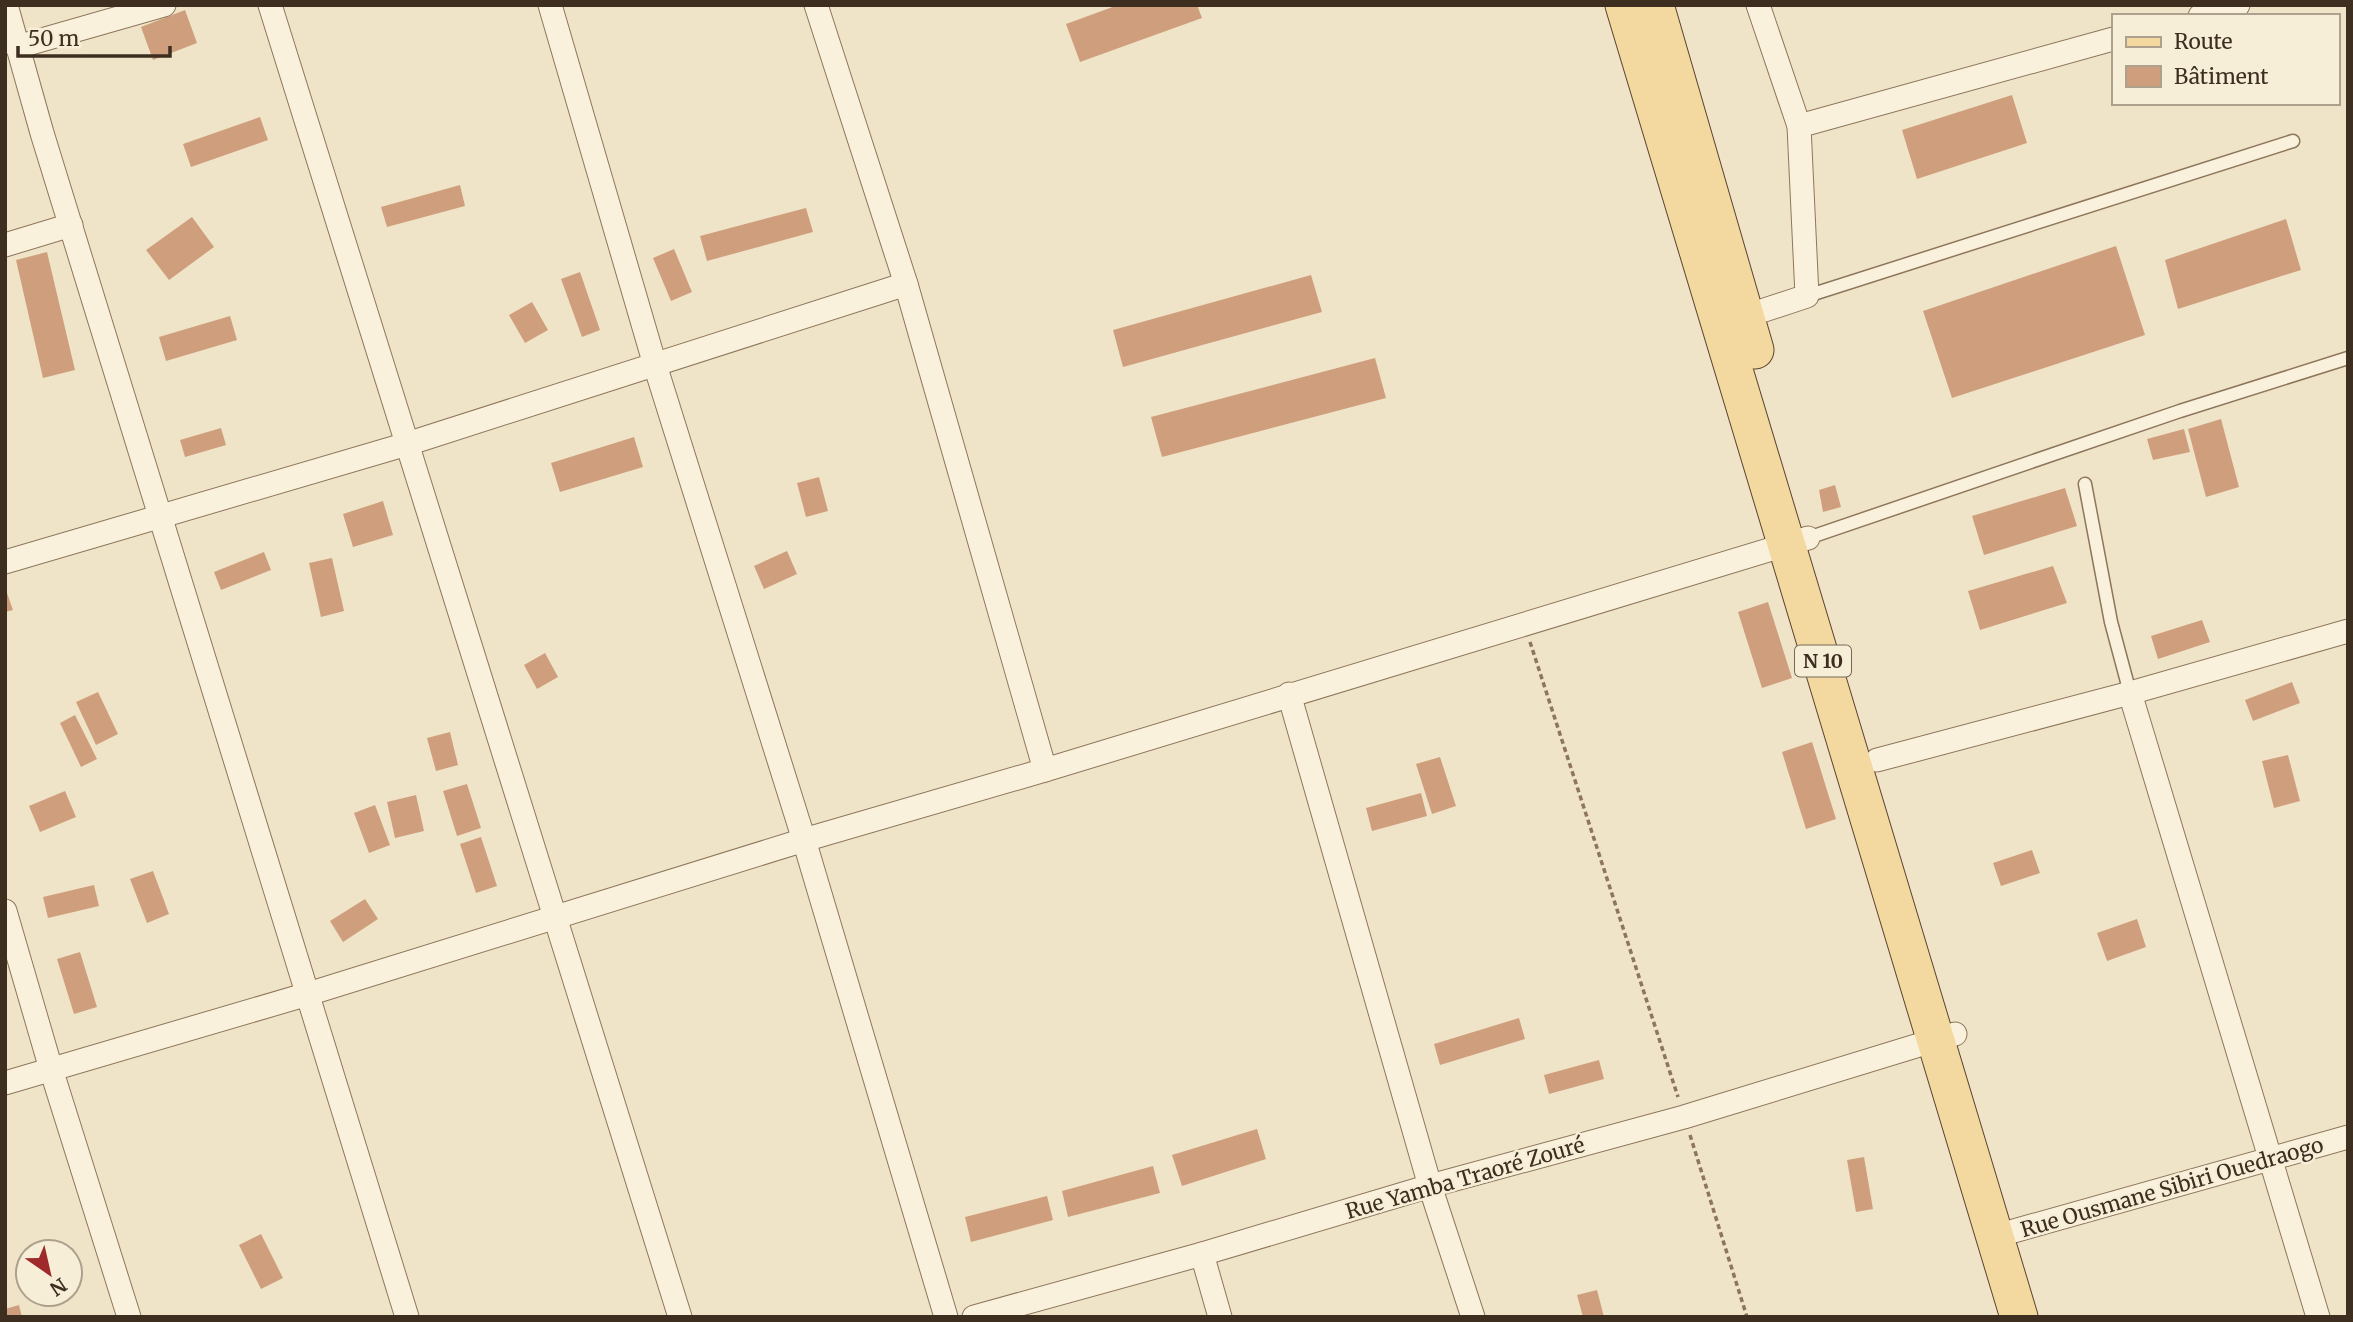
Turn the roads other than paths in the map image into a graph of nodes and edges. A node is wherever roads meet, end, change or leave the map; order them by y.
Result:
1 (6, 5) edge
2 (164, 5) edge
3 (270, 5) edge
4 (550, 5) edge
5 (816, 5) edge
6 (1624, 5) edge
7 (1655, 5) edge
8 (1758, 5) edge
9 (2238, 5) edge
10 (2207, 14) edge
11 (2112, 40) edge
12 (17, 47) junction
13 (1799, 126) junction
14 (2293, 141) dead end
15 (71, 225) junction
16 (5, 245) edge
17 (906, 284) junction
18 (1807, 296) junction
19 (1733, 320) junction
20 (2348, 358) edge
21 (655, 365) junction
22 (407, 443) junction
23 (2085, 484) dead end
24 (162, 516) junction
25 (1798, 541) junction
26 (5, 562) edge
27 (2347, 635) edge
28 (2130, 693) junction
29 (1289, 694) junction
30 (1877, 760) junction
31 (1045, 769) junction
32 (803, 840) junction
33 (5, 911) edge
34 (554, 916) junction
35 (308, 994) junction
36 (1945, 1037) junction
37 (51, 1069) junction
38 (5, 1083) edge
39 (2348, 1137) edge
40 (2271, 1159) junction
41 (1430, 1186) junction
42 (2006, 1233) junction
43 (1202, 1254) junction
44 (129, 1317) edge
45 (407, 1317) edge
46 (680, 1317) edge
47 (946, 1317) edge
48 (974, 1317) edge
49 (1220, 1317) edge
50 (1473, 1317) edge
51 (2019, 1317) edge
52 (2045, 1317) edge
53 (2318, 1317) edge

1 - 12 street
2 - 12 street
3 - 22 street
4 - 21 street
5 - 17 street
6 - 19 main road, N 10
7 - 19 main road, N 10
8 - 13 street
9 - 10 street
11 - 13 street
12 - 15 street
13 - 18 street
14 - 18 lane
15 - 16 street
15 - 24 street
17 - 21 street
17 - 31 street
18 - 19 street
19 - 25 main road, N 10
20 - 25 lane
21 - 22 street
21 - 32 street
22 - 24 street
22 - 34 street
23 - 28 lane
24 - 26 street
24 - 35 street
25 - 29 street
25 - 30 main road, N 10
25 - 36 main road, N 10
27 - 28 street
28 - 30 street
28 - 40 street
29 - 31 street
29 - 41 street
30 - 36 main road, N 10
31 - 32 street
32 - 34 street
32 - 47 street
33 - 37 street
34 - 35 street
34 - 46 street
35 - 37 street
35 - 45 street
36 - 41 street, Rue Yamba Traoré Zouré
36 - 42 main road, N 10
37 - 38 street
37 - 44 street
39 - 40 street, Rue Ousmane Sibiri Ouedraogo
40 - 42 street, Rue Ousmane Sibiri Ouedraogo
40 - 53 street
41 - 43 street, Rue Yamba Traoré Zouré
41 - 50 street
42 - 51 main road, N 10
42 - 52 main road, N 10
43 - 48 street, Rue Yamba Traoré Zouré
43 - 49 street

